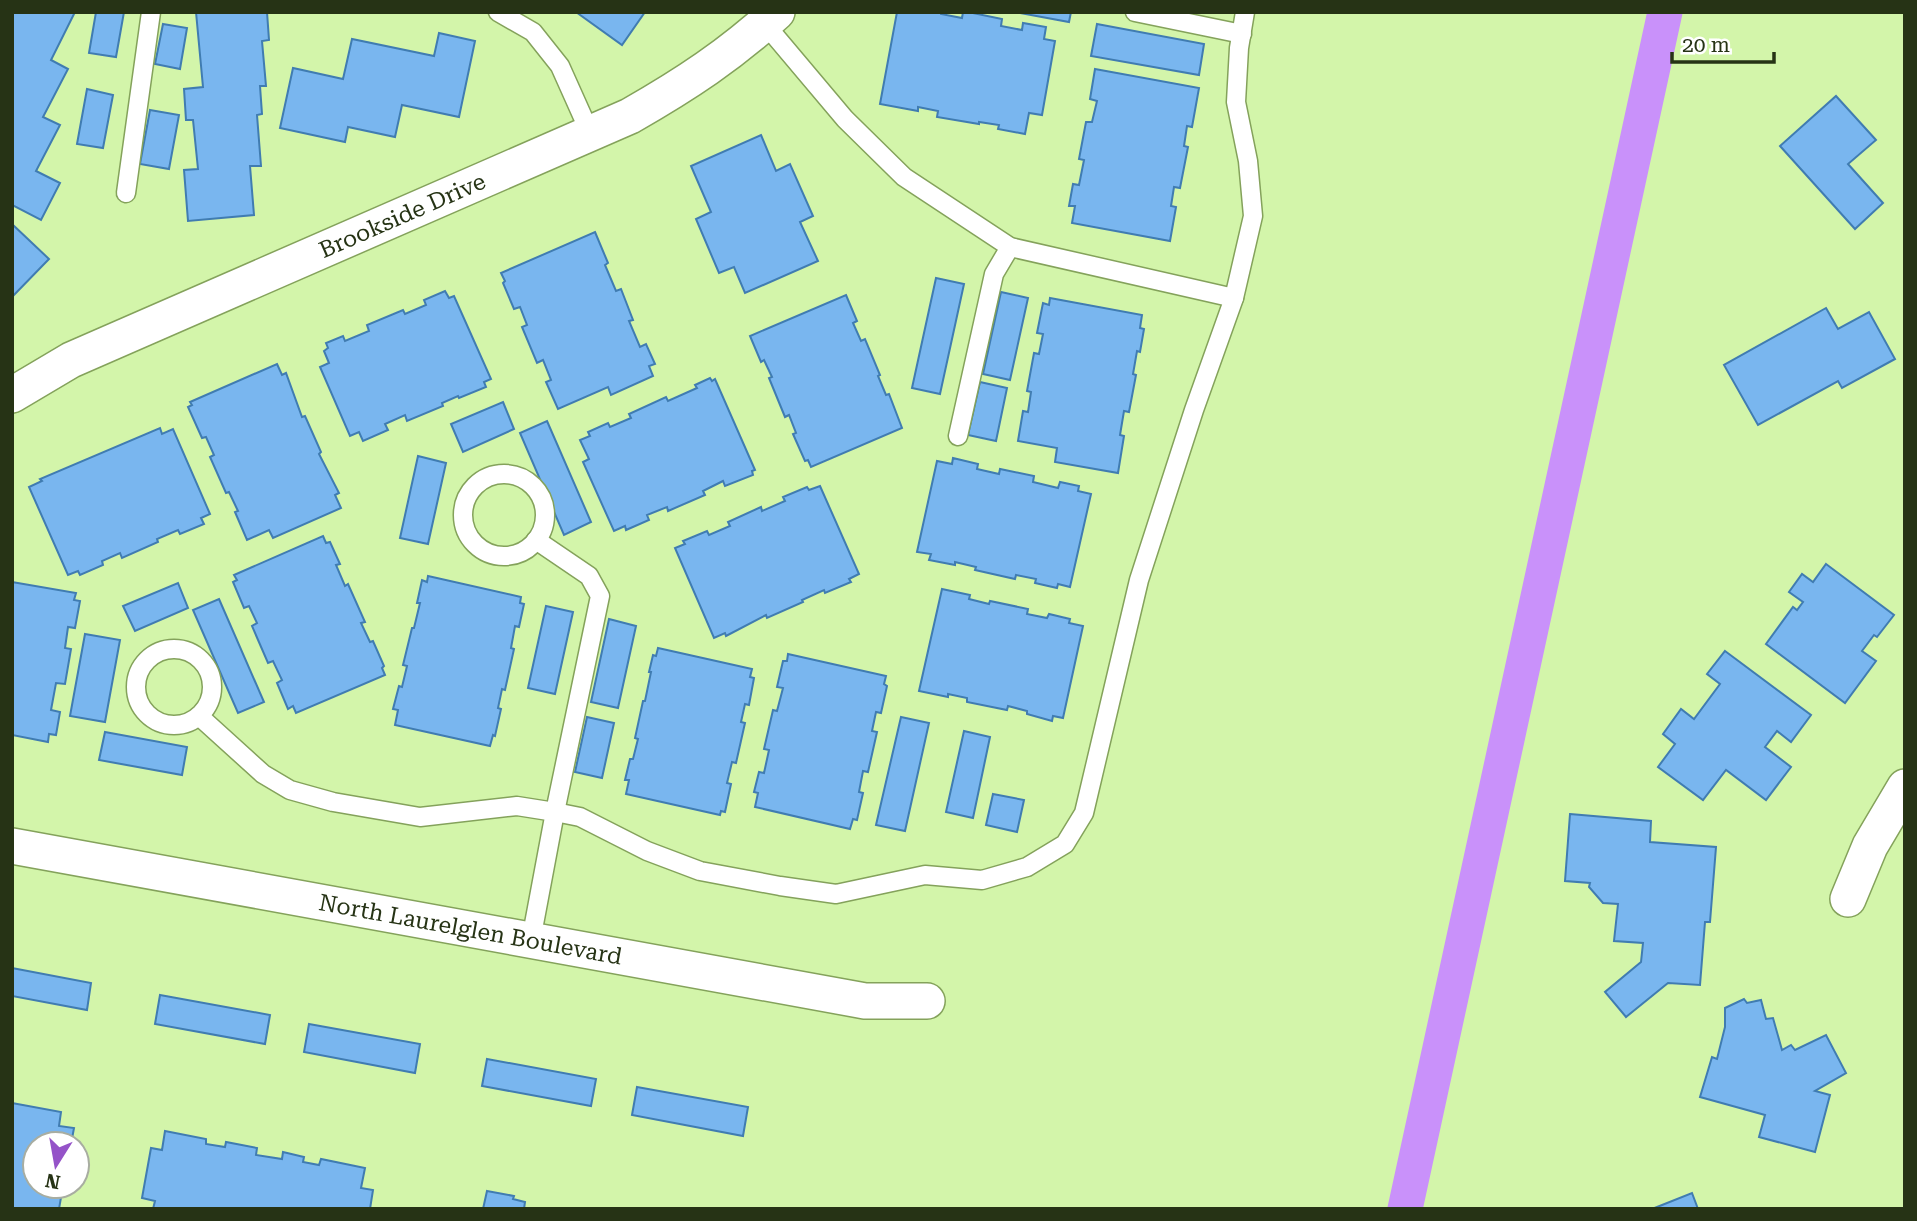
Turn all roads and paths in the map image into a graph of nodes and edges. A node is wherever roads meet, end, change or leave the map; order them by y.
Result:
1 (151, 12) edge
2 (498, 12) edge
3 (1135, 12) edge
4 (1245, 12) edge
5 (771, 18) edge
6 (1242, 34) junction
7 (590, 134) junction
8 (126, 193) dead end
9 (1010, 247) junction
10 (1234, 298) junction
11 (12, 396) edge
12 (958, 436) dead end
13 (536, 540) junction
14 (199, 716) junction
15 (1905, 787) edge
16 (555, 812) junction
17 (12, 846) edge
18 (1848, 899) dead end
19 (531, 940) junction
20 (927, 1001) dead end

1 - 8 lane
2 - 7 lane
3 - 6 lane
4 - 6 lane
5 - 7 street, Brookside Drive
5 - 9 lane
6 - 10 lane
7 - 11 street, Brookside Drive
9 - 10 lane
9 - 12 lane
10 - 16 lane
13 - 13 lane
13 - 16 lane
14 - 14 lane
14 - 16 lane
15 - 18 street
16 - 19 lane
17 - 19 street, North Laurelglen Boulevard
19 - 20 street, North Laurelglen Boulevard

